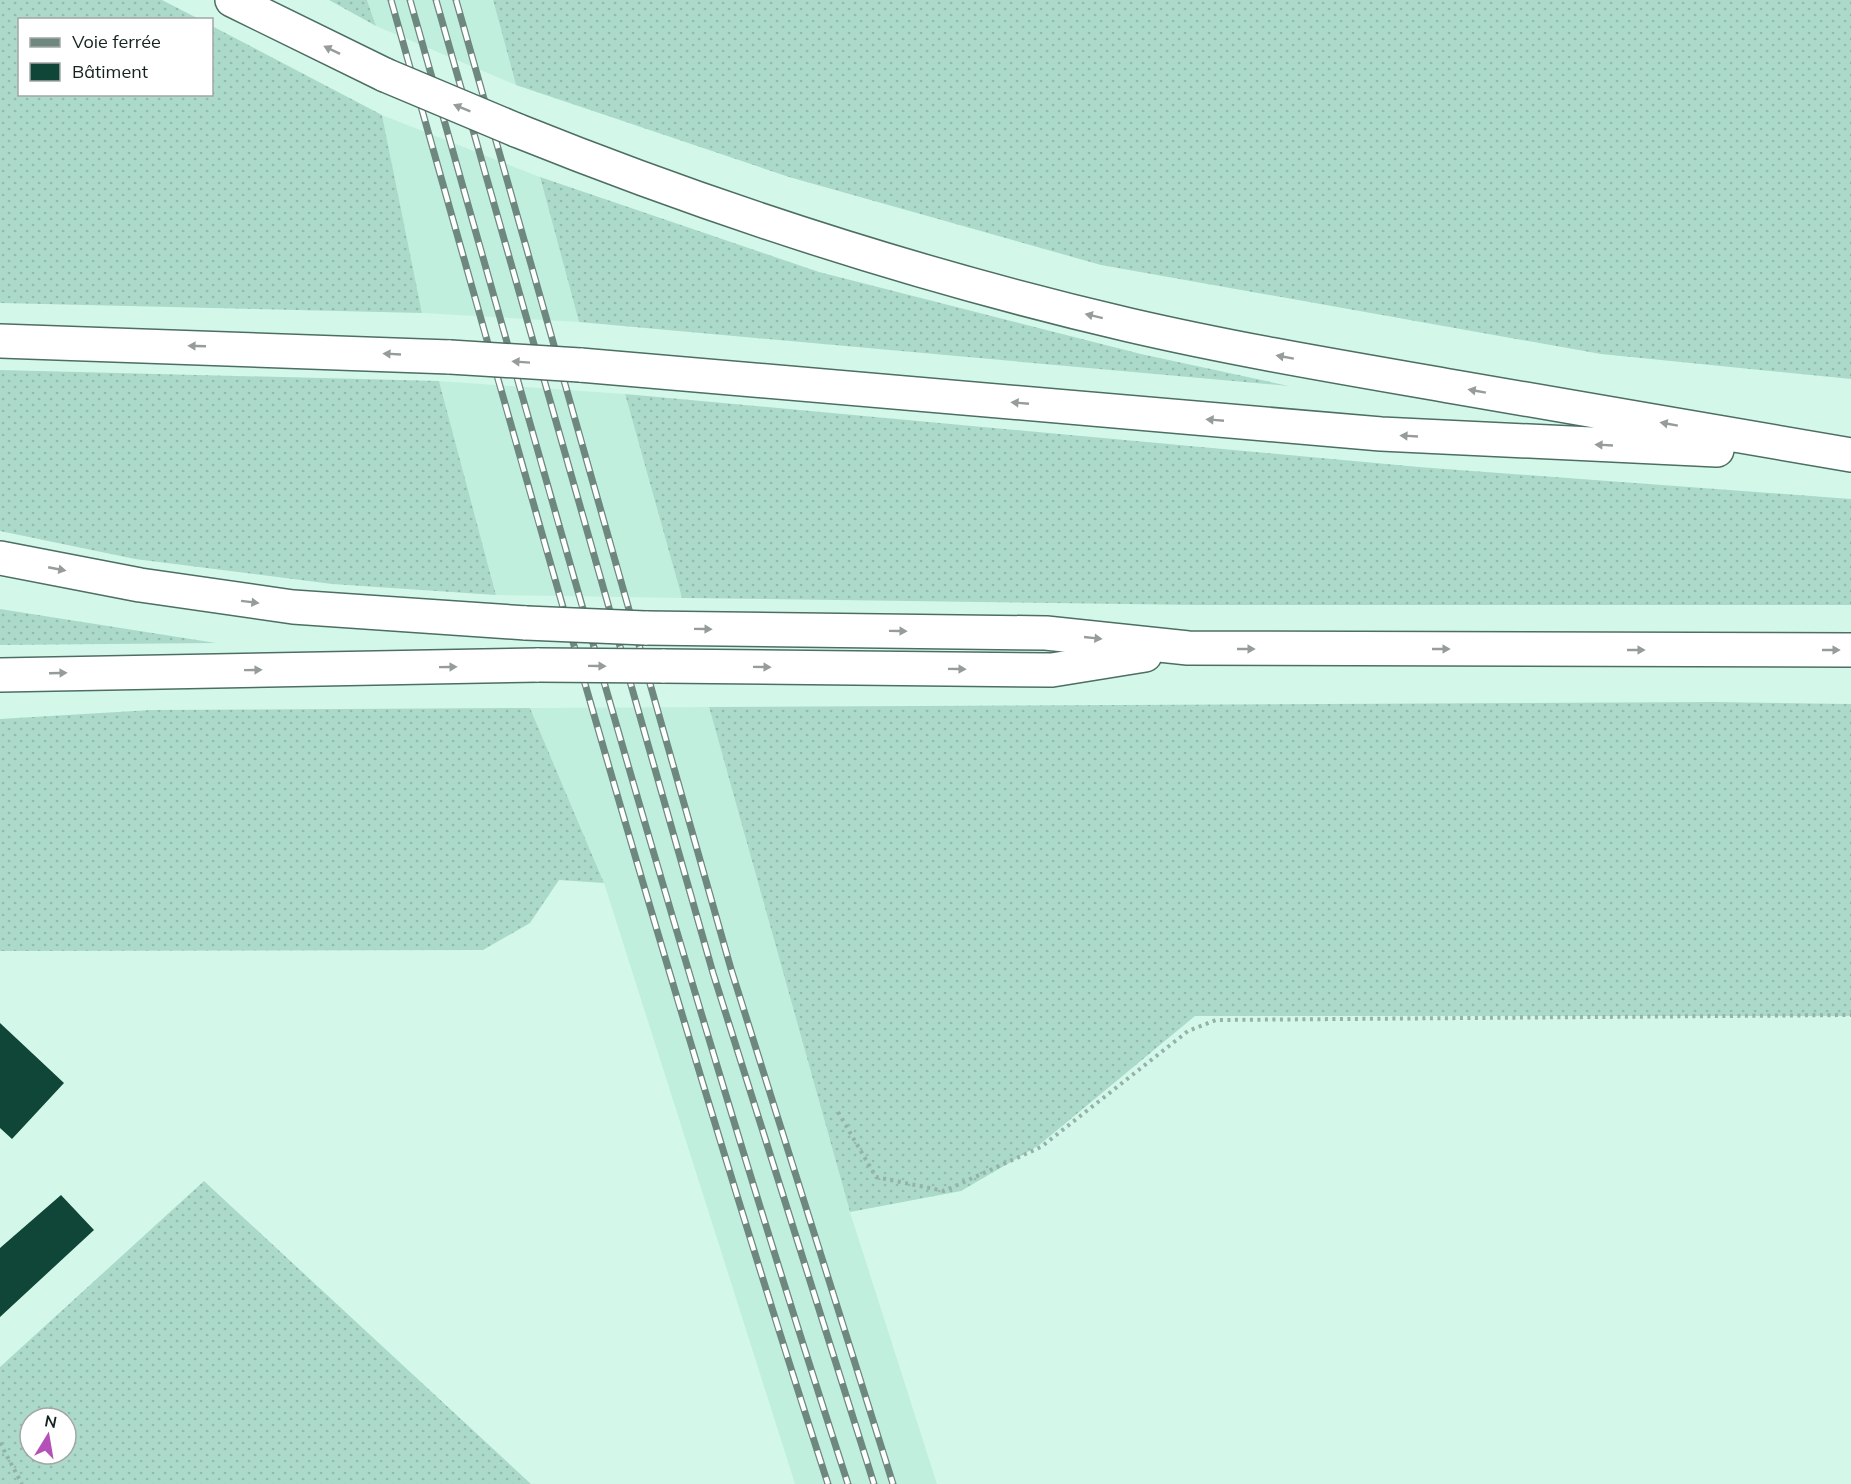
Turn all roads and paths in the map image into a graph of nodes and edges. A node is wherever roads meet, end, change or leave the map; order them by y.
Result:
1 (232, 0) edge
2 (0, 341) edge
3 (1851, 455) edge
4 (0, 558) edge
5 (1188, 648) junction
6 (1851, 650) edge
7 (0, 675) edge
8 (1851, 1015) edge
9 (838, 1112) dead end
10 (0, 1443) edge
11 (22, 1484) edge

3 -> 1 highway, bridge
3 -> 2 highway, bridge
4 -> 5 highway, bridge
5 -> 6 highway
7 -> 5 highway, bridge
8 - 9 path
10 - 11 path

